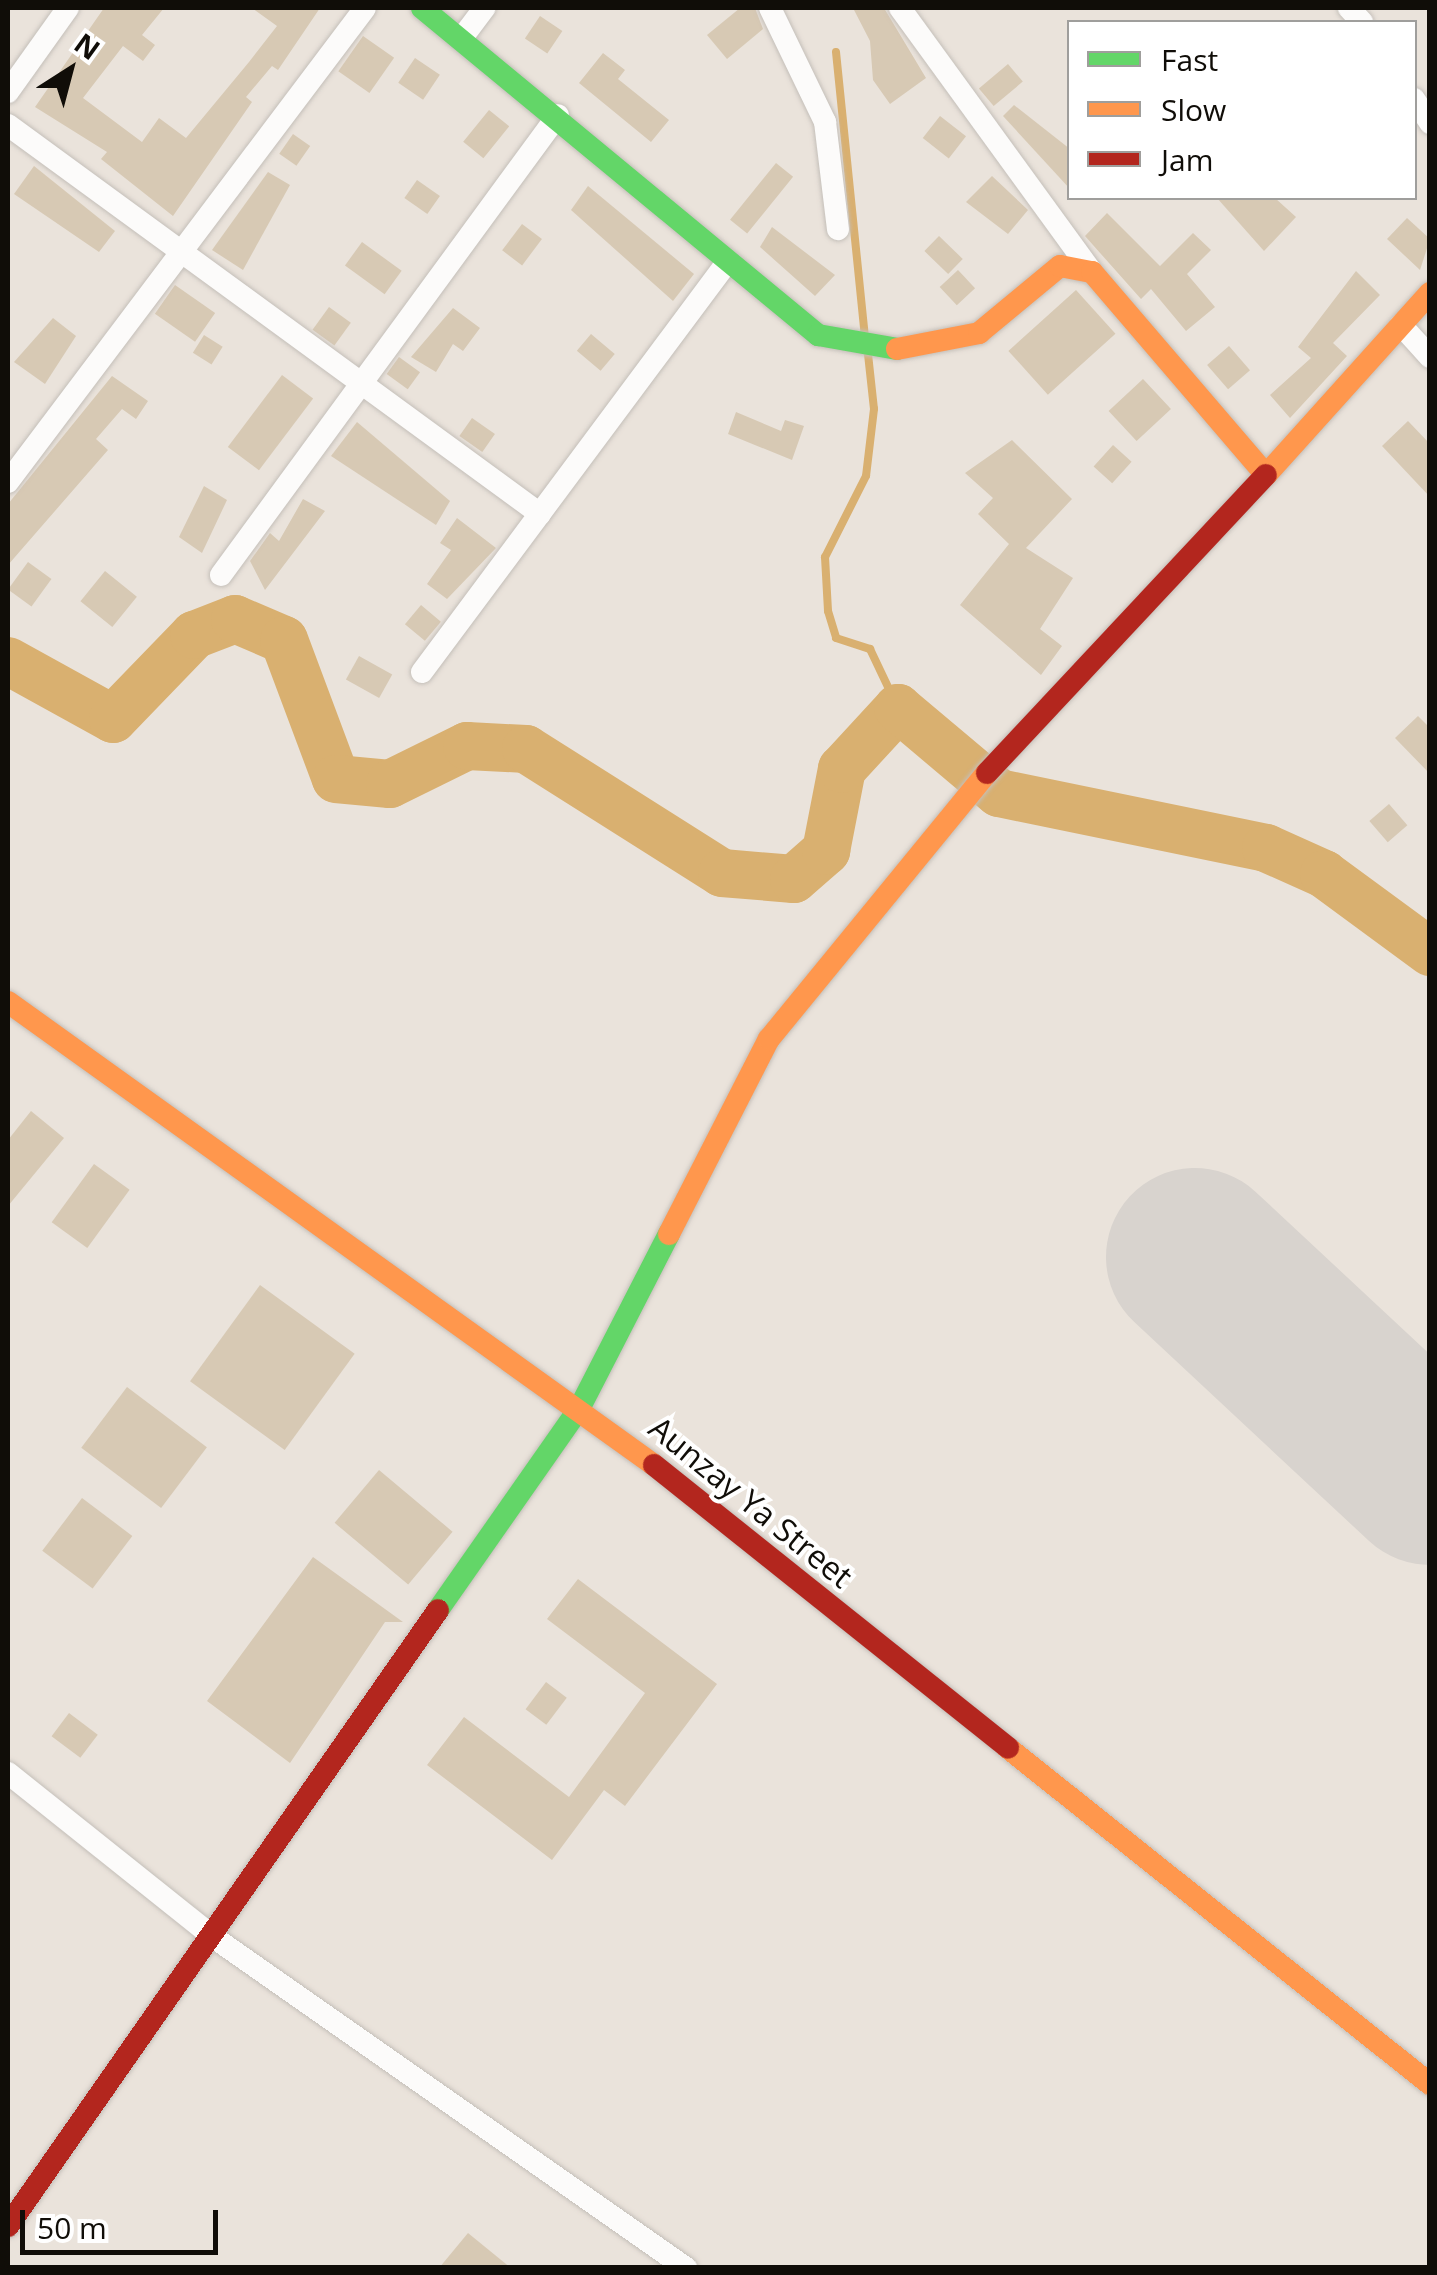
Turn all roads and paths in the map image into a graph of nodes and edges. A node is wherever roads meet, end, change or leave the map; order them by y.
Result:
1 (68, 8) edge
2 (365, 8) edge
3 (422, 8) edge
4 (484, 8) edge
5 (770, 8) edge
6 (900, 8) edge
7 (460, 38) junction
8 (8, 92) edge
9 (558, 115) junction
10 (8, 125) edge
11 (838, 228) dead end
12 (176, 254) junction
13 (728, 261) junction
14 (1092, 272) junction
15 (1430, 293) edge
16 (1401, 325) junction
17 (1430, 357) edge
18 (356, 384) junction
19 (1266, 474) junction
20 (8, 482) edge
21 (540, 514) junction
22 (222, 575) dead end
23 (422, 672) dead end
24 (8, 1002) edge
25 (579, 1409) junction
26 (8, 1772) edge
27 (216, 1939) junction
28 (1430, 2084) edge
29 (8, 2226) edge
30 (686, 2268) edge

1 - 8 street
2 - 12 street
3 - 7 street
4 - 7 street
5 - 11 street
6 - 14 street
7 - 9 street
9 - 13 street
9 - 18 street
10 - 12 street
12 - 18 street
12 - 20 street
13 - 14 street
13 - 21 street
14 - 19 street
15 - 16 street
16 - 17 street
16 - 19 street
18 - 21 street
18 - 22 street
19 - 25 street
21 - 23 street
24 - 25 street, Aunzay Ya Street
25 - 27 street
25 - 28 street, Aunzay Ya Street
26 - 27 street
27 - 29 street
27 - 30 street

